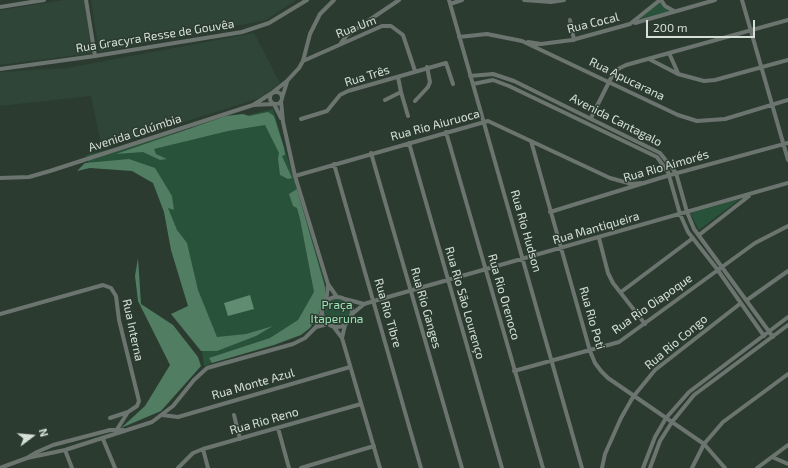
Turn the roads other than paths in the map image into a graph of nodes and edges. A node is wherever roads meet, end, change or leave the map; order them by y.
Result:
1 (44, 0) edge
2 (86, 0) edge
3 (307, 0) edge
4 (334, 0) edge
5 (399, 0) edge
6 (462, 0) edge
7 (524, 0) edge
8 (564, 0) edge
9 (660, 0) edge
10 (715, 0) edge
11 (742, 0) edge
12 (449, 2) edge
13 (0, 7) edge
14 (674, 12) junction
15 (570, 20) dead end
16 (788, 20) edge
17 (630, 24) junction
18 (751, 31) junction
19 (459, 37) junction
20 (574, 40) junction
21 (522, 41) junction
22 (340, 43) junction
23 (669, 53) junction
24 (95, 56) junction
25 (649, 59) junction
26 (303, 60) junction
27 (788, 60) edge
28 (427, 67) junction
29 (762, 67) junction
30 (0, 69) edge
31 (415, 72) junction
32 (678, 74) junction
33 (470, 76) junction
34 (398, 77) junction
35 (287, 81) junction
36 (609, 81) junction
37 (453, 84) dead end
38 (473, 84) junction
39 (273, 92) junction
40 (401, 92) junction
41 (282, 99) junction
42 (385, 100) dead end
43 (788, 100) edge
44 (415, 101) dead end
45 (274, 104) junction
46 (253, 105) junction
47 (772, 105) junction
48 (408, 116) dead end
49 (591, 118) junction
50 (301, 119) dead end
51 (484, 121) junction
52 (283, 122) junction
53 (446, 132) junction
54 (531, 140) junction
55 (409, 142) junction
56 (786, 143) edge
57 (371, 154) junction
58 (788, 160) edge
59 (334, 164) junction
60 (676, 173) junction
61 (670, 175) junction
62 (295, 176) junction
63 (0, 178) edge
64 (642, 183) junction
65 (788, 183) edge
66 (752, 194) junction
67 (550, 212) junction
68 (686, 212) junction
69 (680, 214) junction
70 (788, 226) edge
71 (699, 235) junction
72 (599, 238) junction
73 (693, 238) junction
74 (562, 248) junction
75 (524, 259) junction
76 (722, 266) junction
77 (717, 269) junction
78 (486, 270) junction
79 (788, 271) edge
80 (449, 281) junction
81 (328, 284) junction
82 (411, 291) junction
83 (621, 292) junction
84 (337, 296) junction
85 (345, 299) junction
86 (747, 300) junction
87 (374, 301) junction
88 (326, 303) junction
89 (741, 303) junction
90 (364, 304) junction
91 (322, 312) junction
92 (1, 314) edge
93 (351, 315) junction
94 (788, 317) edge
95 (328, 324) junction
96 (645, 324) junction
97 (345, 325) junction
98 (788, 325) edge
99 (333, 326) junction
100 (316, 327) junction
101 (769, 331) junction
102 (764, 336) junction
103 (773, 336) junction
104 (342, 338) junction
105 (590, 351) junction
106 (552, 361) junction
107 (728, 362) junction
108 (350, 367) junction
109 (732, 368) junction
110 (514, 371) junction
111 (788, 374) edge
112 (633, 397) junction
113 (361, 404) junction
114 (128, 412) junction
115 (162, 415) junction
116 (234, 416) dead end
117 (110, 418) dead end
118 (666, 418) junction
119 (672, 422) junction
120 (278, 428) junction
121 (116, 429) junction
122 (123, 430) junction
123 (114, 435) junction
124 (240, 438) junction
125 (103, 439) junction
126 (704, 444) junction
127 (788, 445) edge
128 (374, 446) junction
129 (203, 449) junction
130 (42, 450) junction
131 (64, 450) junction
132 (43, 456) junction
133 (772, 457) junction
134 (27, 458) junction
135 (788, 464) edge
136 (0, 468) edge
137 (72, 468) edge
138 (115, 468) edge
139 (178, 468) edge
140 (208, 468) edge
141 (288, 468) edge
142 (301, 468) edge
143 (380, 468) edge
144 (421, 468) edge
145 (462, 468) edge
146 (502, 468) edge
147 (543, 468) edge
148 (582, 468) edge
149 (602, 468) edge
150 (643, 468) edge
151 (650, 468) edge
152 (692, 468) edge
153 (724, 468) edge
154 (757, 468) edge
155 (787, 468) edge

1 - 13 street
2 - 24 street
3 - 24 street, Rua Gracyra Resse de Gouvêa
4 - 26 street
5 - 22 street
6 - 12 street
7 - 8 street
9 - 14 street
9 - 17 street, Rua Cocal
10 - 14 street
11 - 18 street
12 - 19 street, Rua Rio Hudson
14 - 17 street
15 - 20 street
16 - 18 street
17 - 20 street, Rua Cocal
18 - 23 street
18 - 29 street
19 - 21 street, Rua Apucarana
19 - 33 street, Rua Rio Hudson
20 - 21 street, Rua Cocal
21 - 36 street, Rua Apucarana
22 - 26 street, Rua Um
22 - 31 street, Rua Um
23 - 25 street
23 - 32 street
24 - 30 street, Rua Gracyra Resse de Gouvêa
25 - 32 street
25 - 36 street
26 - 35 street
27 - 29 street
28 - 31 street, Rua Três
28 - 37 street, Rua Três
28 - 44 street
29 - 32 street
29 - 47 street
31 - 34 street, Rua Três
33 - 38 street, Rua Rio Hudson
33 - 49 street, Avenida Cantagalo
34 - 40 street
34 - 50 street, Rua Três
35 - 39 street, Avenida Colúmbia
35 - 41 street
36 - 47 street, Rua Apucarana
36 - 49 street
38 - 51 street, Rua Rio Hudson
38 - 61 street, Avenida Cantagalo
39 - 41 street
39 - 45 street
39 - 46 street, Avenida Colúmbia
40 - 42 street
40 - 48 street
41 - 45 street
41 - 52 street
43 - 47 street, Rua Apucarana
45 - 46 street
45 - 52 street
46 - 63 street, Avenida Colúmbia
47 - 56 street
49 - 60 street, Avenida Cantagalo
51 - 53 street, Rua Rio Aiuruoca
51 - 54 street, Rua Rio Aiuruoca
51 - 75 street, Rua Rio Hudson
52 - 62 street
53 - 55 street, Rua Rio Aiuruoca
53 - 78 street, Rua Rio Orenoco
54 - 64 street, Rua Rio Aiuruoca
54 - 67 street, Rua Rio Poti
55 - 57 street, Rua Rio Aiuruoca
55 - 80 street, Rua Rio São Lourenço
56 - 58 street
56 - 60 street, Rua Rio Aimorés
57 - 59 street, Rua Rio Aiuruoca
57 - 82 street, Rua Rio Ganges
59 - 62 street, Rua Rio Aiuruoca
59 - 87 street, Rua Rio Tibre
60 - 61 street, Rua Rio Aimorés
60 - 68 street, Avenida Cantagalo
61 - 64 street, Rua Rio Aimorés
61 - 69 street, Avenida Cantagalo
62 - 81 street
64 - 67 street, Rua Rio Aimorés
65 - 66 street, Rua Mantiqueira
66 - 68 street, Rua Mantiqueira
66 - 71 street
67 - 74 street, Rua Rio Poti
68 - 69 street, Rua Mantiqueira
68 - 71 street, Avenida Cantagalo
69 - 72 street, Rua Mantiqueira
69 - 73 street, Avenida Cantagalo
70 - 76 street, Rua Rio Oiapoque
71 - 76 street, Avenida Cantagalo
72 - 74 street, Rua Mantiqueira
72 - 83 street
73 - 77 street, Avenida Cantagalo
73 - 83 street
74 - 75 street, Rua Mantiqueira
74 - 105 street, Rua Rio Poti
75 - 78 street, Rua Mantiqueira
75 - 106 street, Rua Rio Hudson
76 - 77 street, Rua Rio Oiapoque
76 - 86 street, Avenida Cantagalo
77 - 89 street, Avenida Cantagalo
77 - 96 street, Rua Rio Oiapoque
78 - 80 street, Rua Mantiqueira
78 - 110 street, Rua Rio Orenoco
79 - 86 street
80 - 82 street, Rua Mantiqueira
80 - 146 street, Rua Rio São Lourenço
81 - 84 street
81 - 88 street
82 - 87 street, Rua Mantiqueira
82 - 145 street, Rua Rio Ganges
83 - 96 street
84 - 85 street
84 - 88 street
85 - 90 street
85 - 93 street
86 - 101 street, Avenida Cantagalo
87 - 90 street, Rua Mantiqueira
87 - 144 street, Rua Rio Tibre
88 - 91 street
89 - 102 street, Avenida Cantagalo
89 - 112 street, Rua Rio Congo
90 - 93 street, Rua Mantiqueira
91 - 95 street
91 - 100 street
92 - 114 street, Rua Interna
93 - 97 street
94 - 101 street
95 - 99 street
95 - 100 street
96 - 105 street, Rua Rio Oiapoque
97 - 99 street
97 - 104 street
98 - 103 street
99 - 104 street
100 - 115 street
101 - 102 street
101 - 103 street, Avenida Cantagalo
102 - 107 street
103 - 109 street
104 - 108 street
105 - 106 street, Rua Rio Oiapoque
105 - 112 street, Rua Rio Poti
106 - 110 street, Rua Rio Oiapoque
106 - 148 street, Rua Rio Hudson
107 - 109 street
107 - 118 street
108 - 113 street
108 - 115 street, Rua Monte Azul
109 - 119 street
110 - 147 street, Rua Rio Orenoco
111 - 126 street
112 - 118 street, Rua Rio Poti
112 - 149 street, Rua Rio Congo
113 - 120 street, Rua Rio Reno
113 - 128 street
114 - 117 street
114 - 121 street, Rua Interna
115 - 122 street
116 - 124 street
118 - 119 street, Rua Rio Poti
118 - 150 street
119 - 126 street, Rua Rio Poti
119 - 151 street
120 - 124 street, Rua Rio Reno
120 - 141 street
121 - 122 street
121 - 123 street, Rua Interna
121 - 130 street
122 - 123 street
123 - 125 street
124 - 129 street, Rua Rio Reno
125 - 131 street
125 - 138 street
126 - 152 street
126 - 153 street, Rua Rio Poti
127 - 133 street
128 - 142 street
128 - 143 street
129 - 139 street, Rua Rio Reno
129 - 140 street
130 - 132 street
130 - 134 street
131 - 132 street
131 - 137 street
132 - 134 street
133 - 135 street
133 - 154 street
134 - 136 street
135 - 155 street

